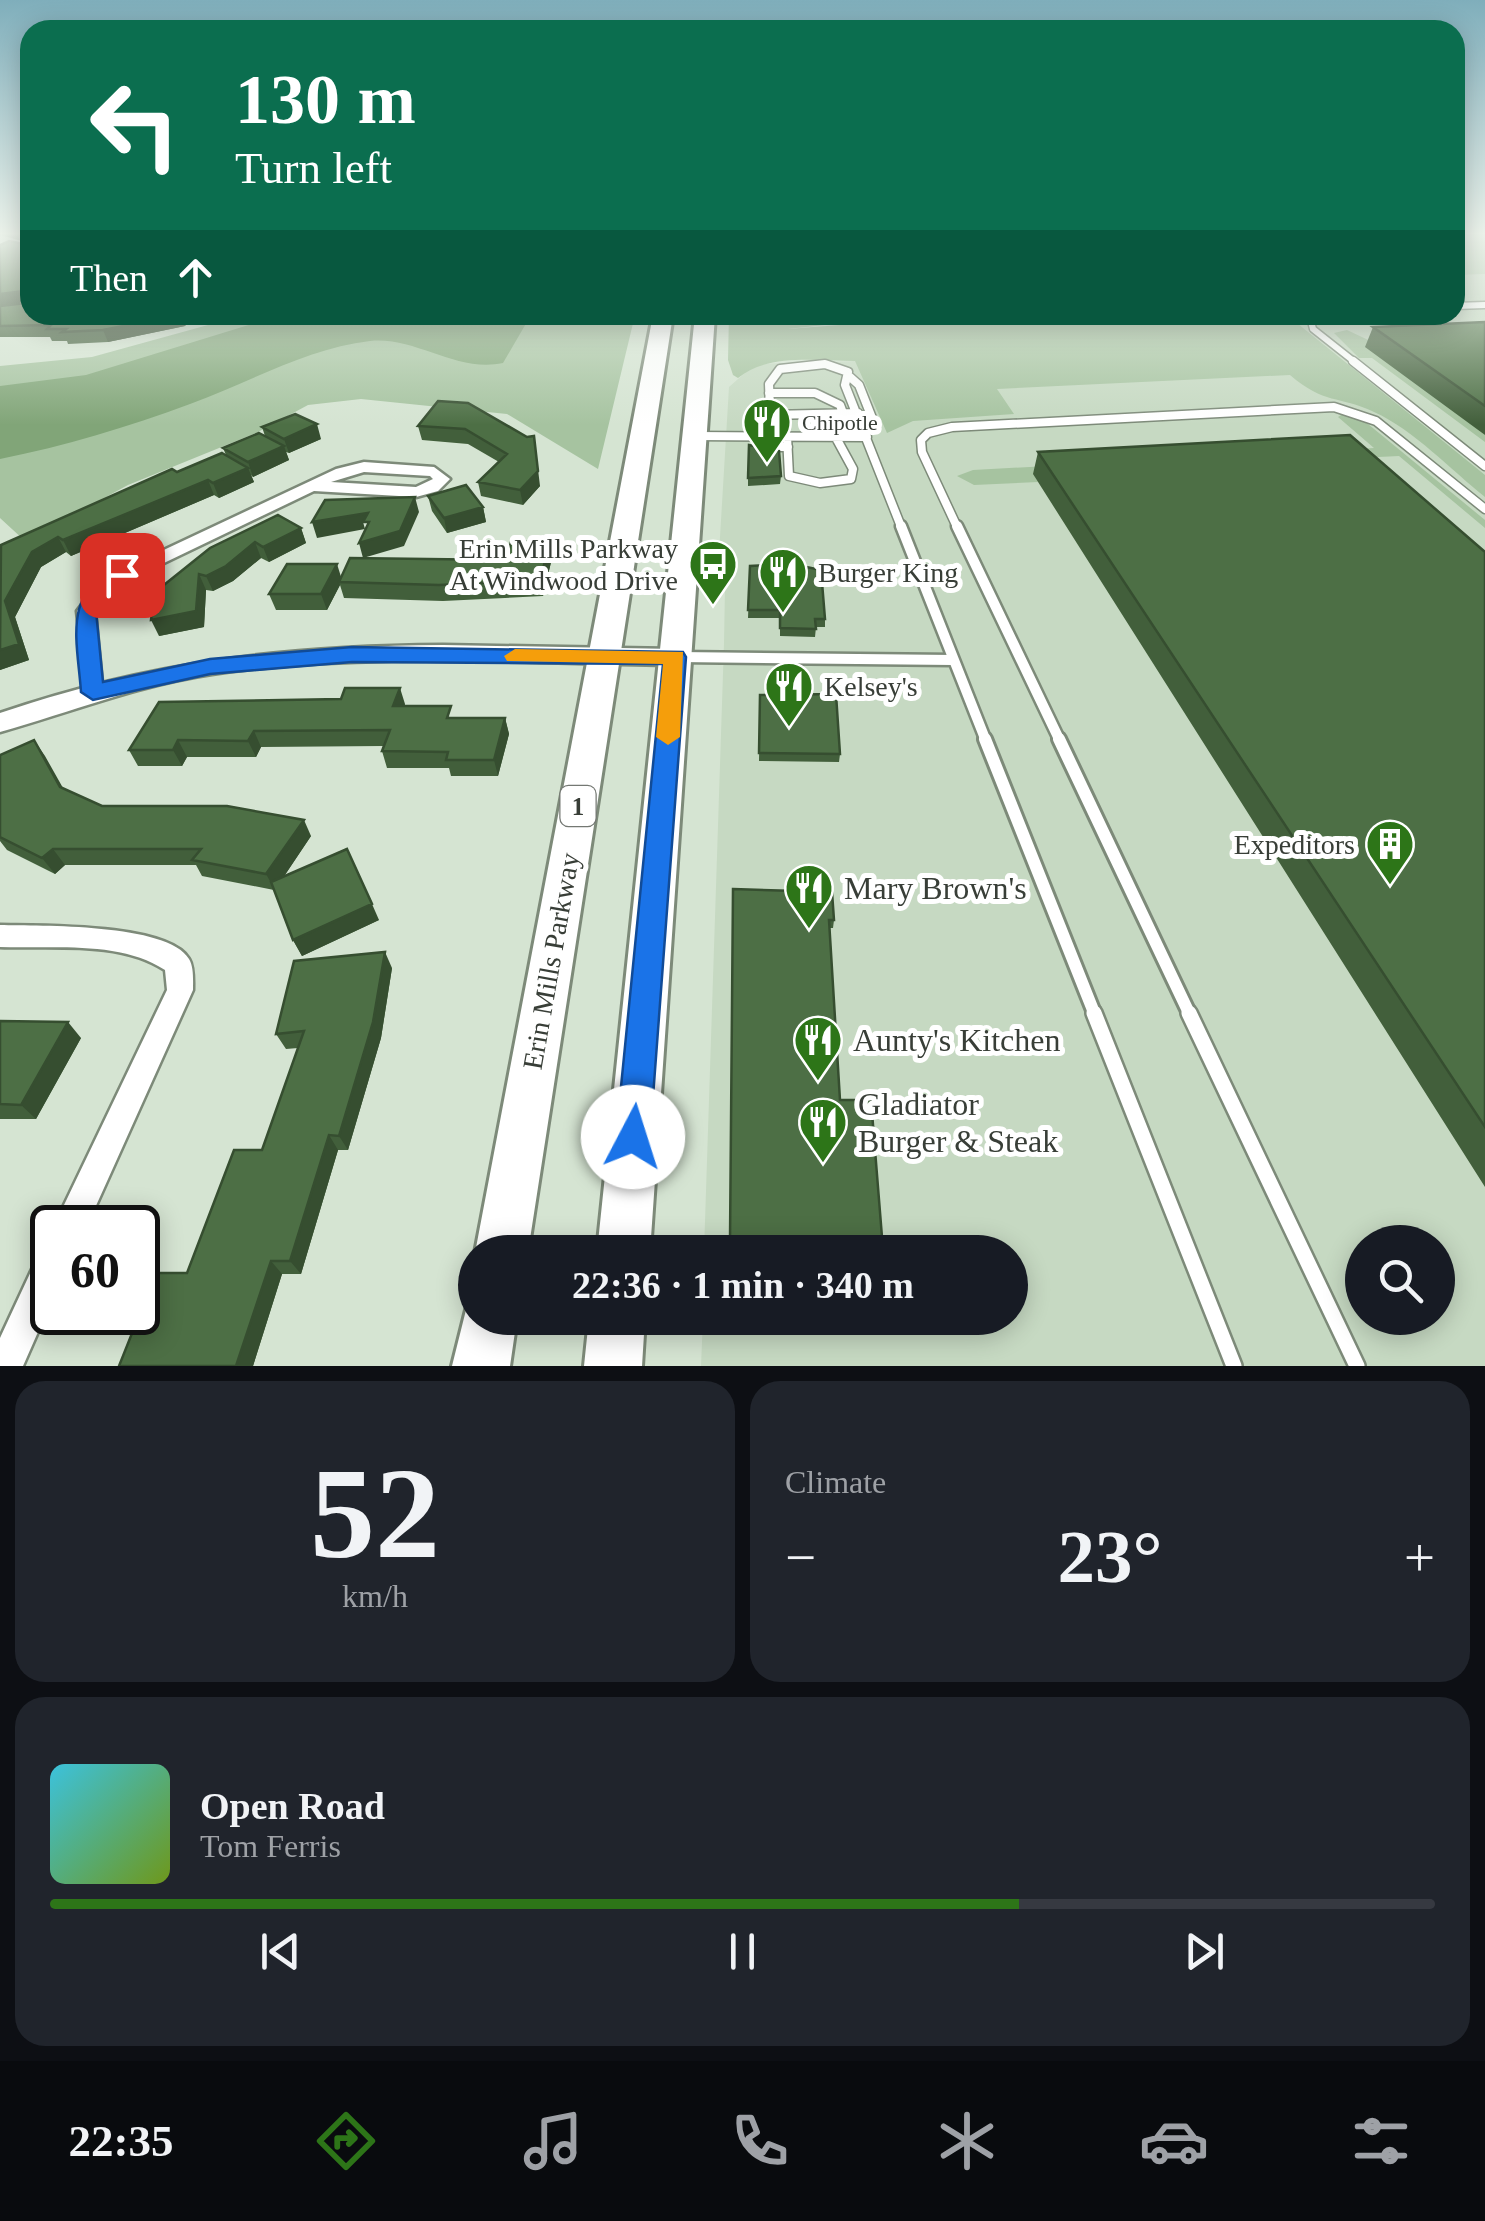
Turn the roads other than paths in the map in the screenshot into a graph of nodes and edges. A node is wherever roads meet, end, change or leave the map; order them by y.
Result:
1 (661, 325) edge
2 (705, 325) edge
3 (1312, 325) edge
4 (850, 377) junction
5 (769, 393) junction
6 (858, 413) junction
7 (843, 414) junction
8 (770, 415) junction
9 (866, 435) junction
10 (695, 436) junction
11 (771, 436) junction
12 (787, 436) junction
13 (835, 436) junction
14 (761, 447) edge
15 (788, 447) junction
16 (1485, 466) edge
17 (312, 486) junction
18 (1485, 509) edge
19 (604, 657) junction
20 (675, 657) junction
21 (953, 660) junction
22 (93, 692) junction
23 (0, 723) edge
24 (0, 936) edge
25 (80, 1205) edge
26 (503, 1235) edge
27 (624, 1235) edge
28 (30, 1312) edge
29 (486, 1335) edge
30 (615, 1335) edge
31 (5, 1366) edge
32 (481, 1366) edge
33 (612, 1366) edge
34 (1234, 1366) edge
35 (1357, 1366) edge

1 - 19 main road, Erin Mills Parkway / 1
2 - 10 main road
3 - 16 lane
4 - 5 lane
4 - 6 lane
4 - 9 lane
5 - 7 lane
5 - 8 lane
6 - 7 lane
6 - 9 lane
7 - 8 lane
8 - 11 lane
9 - 13 lane
9 - 21 lane
10 - 11 lane
10 - 20 main road
11 - 12 lane
12 - 13 lane
12 - 15 lane
13 - 15 lane
14 - 15 lane
17 - 17 street
17 - 22 street
18 - 35 lane
19 - 20 street
19 - 22 street
19 - 26 main road, Erin Mills Parkway / 1
20 - 21 lane
20 - 27 main road
21 - 34 lane
22 - 23 street
24 - 25 street
28 - 31 street
29 - 32 main road
30 - 33 main road

